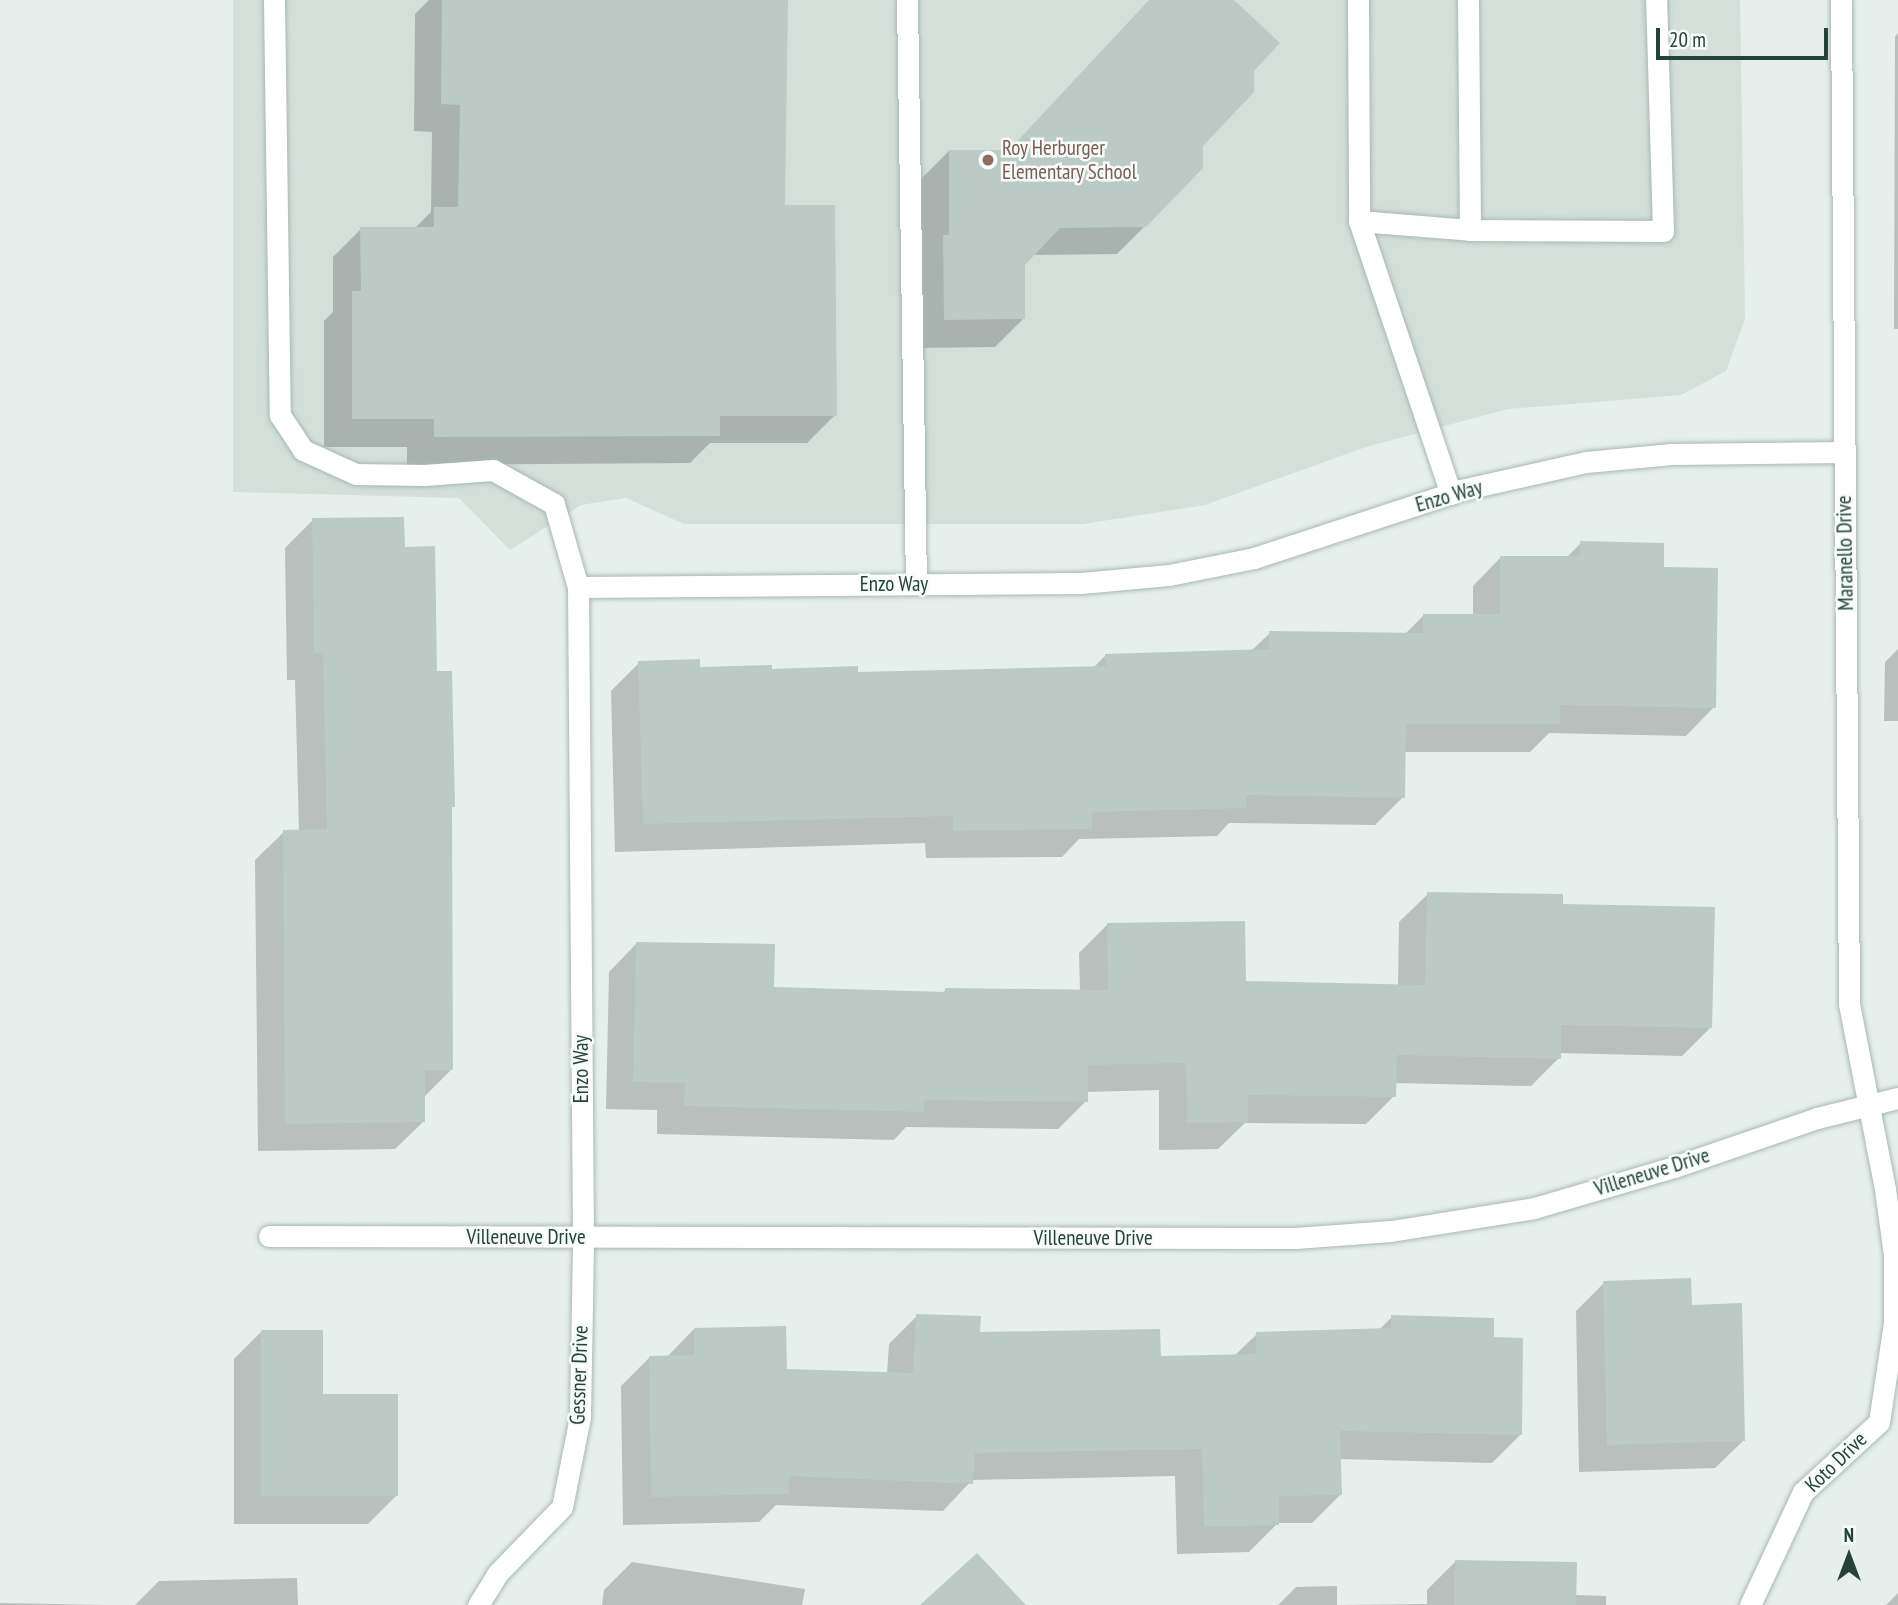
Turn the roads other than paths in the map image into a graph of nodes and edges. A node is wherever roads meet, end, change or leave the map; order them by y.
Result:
1 (274, 0) edge
2 (907, 0) edge
3 (1358, 0) edge
4 (1468, 0) edge
5 (1657, 0) edge
6 (1841, 0) edge
7 (1359, 221) junction
8 (1470, 230) junction
9 (1844, 452) junction
10 (1451, 494) junction
11 (916, 583) junction
12 (578, 587) junction
13 (1898, 1098) edge
14 (1868, 1105) junction
15 (269, 1236) dead end
16 (583, 1237) junction
17 (478, 1605) edge
18 (1750, 1605) edge

1 - 12 street
2 - 11 street
3 - 7 street
4 - 8 street
5 - 8 street
6 - 9 street, Maranello Drive
7 - 8 street
7 - 10 street
9 - 10 street, Enzo Way
9 - 14 street, Maranello Drive
10 - 11 street, Enzo Way
11 - 12 street, Enzo Way
12 - 16 street, Enzo Way
13 - 14 street, Villeneuve Drive
14 - 16 street, Villeneuve Drive
14 - 18 street, Koto Drive
15 - 16 street, Villeneuve Drive
16 - 17 street, Gessner Drive

